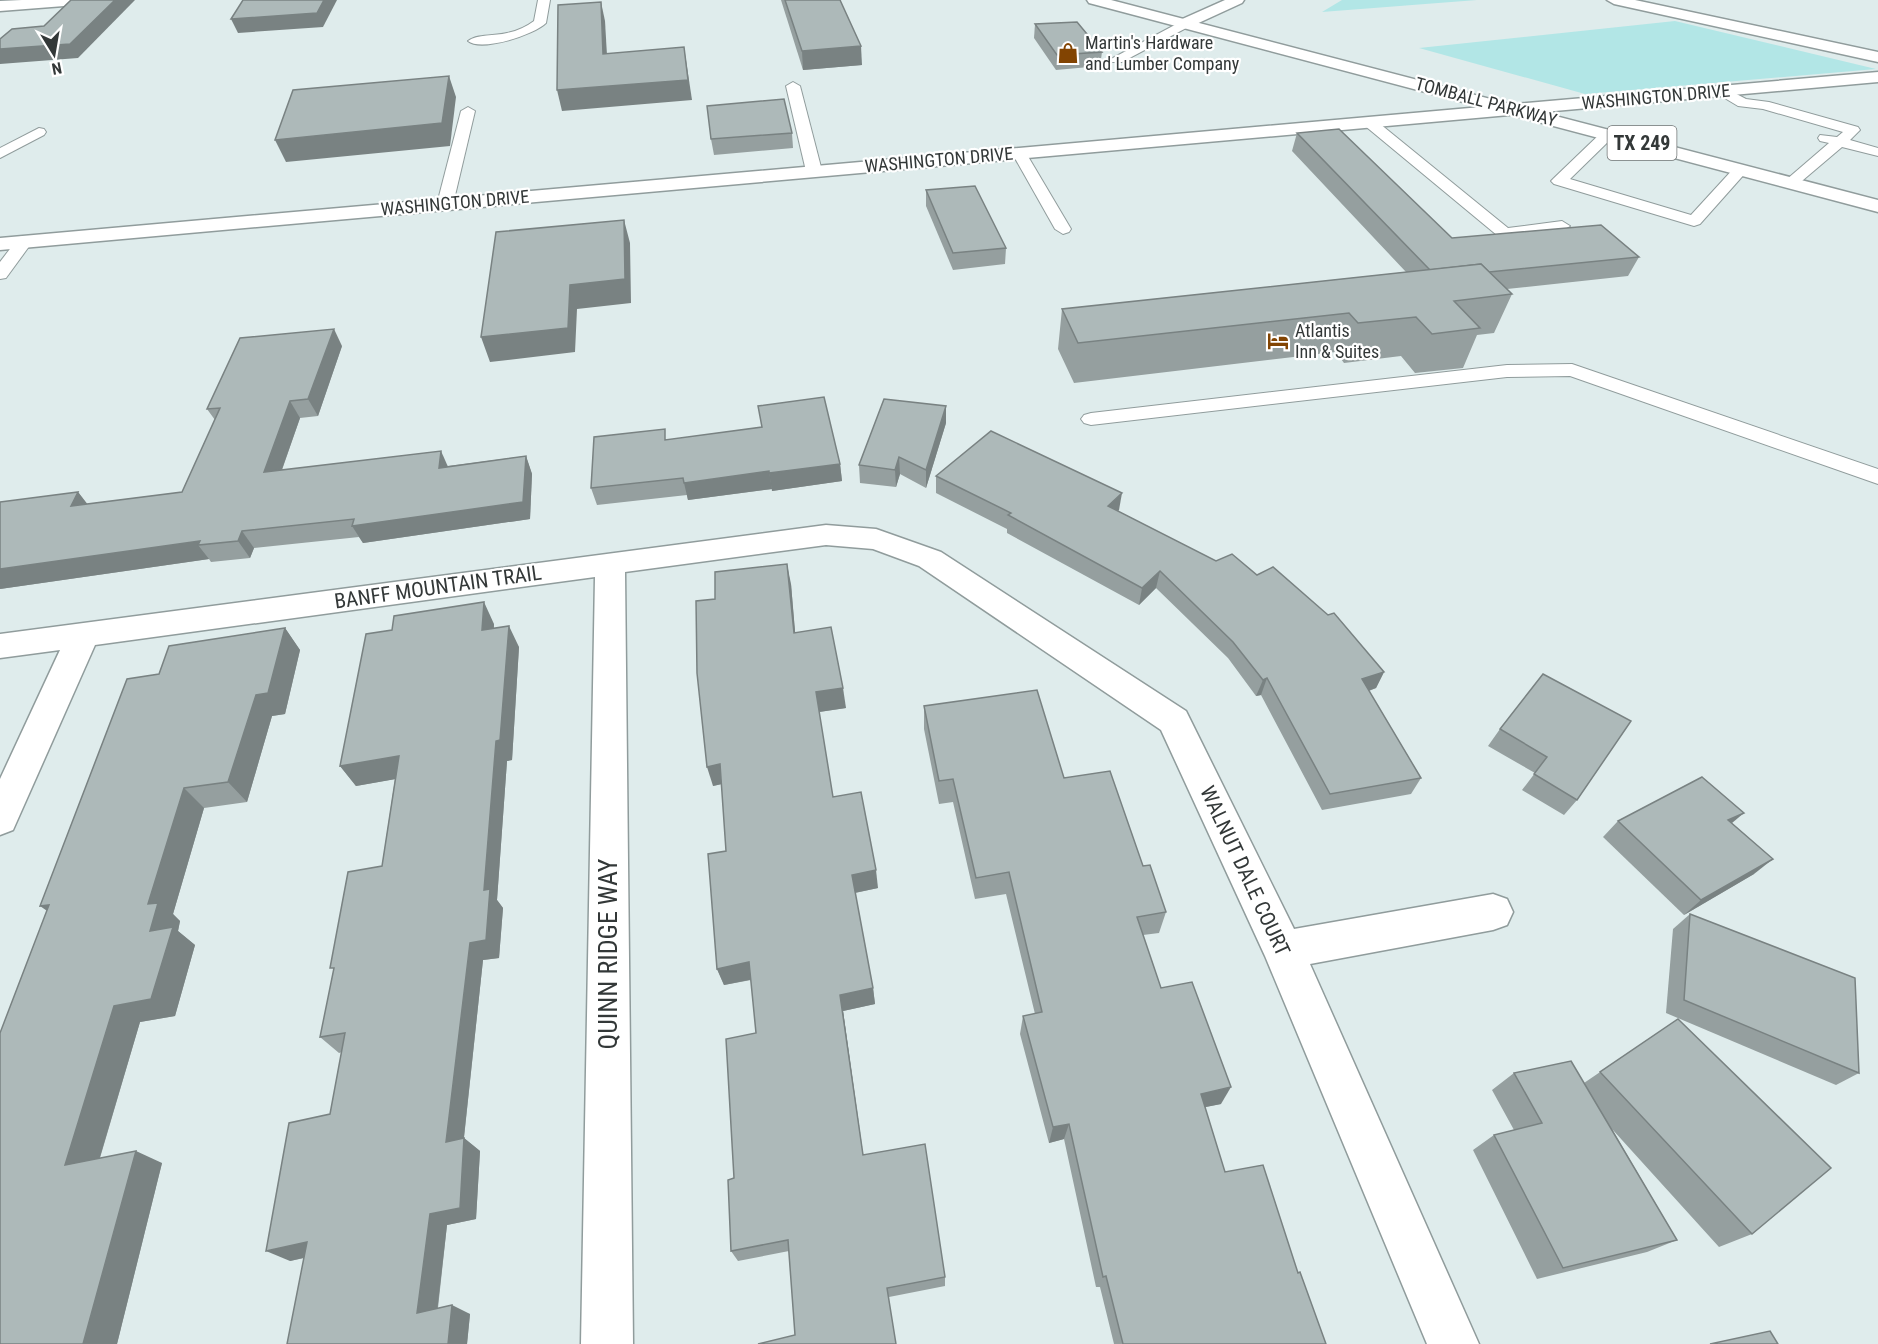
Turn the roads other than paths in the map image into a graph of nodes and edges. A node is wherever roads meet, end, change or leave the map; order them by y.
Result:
1 (90, 0) edge
2 (544, 0) edge
3 (1094, 0) edge
4 (1237, 0) edge
5 (1614, 0) edge
6 (0, 6) edge
7 (77, 6) edge
8 (1186, 23) junction
9 (474, 41) dead end
10 (1878, 57) edge
11 (1117, 59) dead end
12 (1878, 77) edge
13 (793, 86) dead end
14 (1723, 91) junction
15 (1514, 109) junction
16 (468, 111) dead end
17 (1369, 122) junction
18 (39, 132) dead end
19 (1608, 134) junction
20 (1814, 136) dead end
21 (1837, 142) junction
22 (1878, 152) edge
23 (1019, 153) junction
24 (0, 154) edge
25 (1740, 170) junction
26 (814, 171) junction
27 (1791, 183) junction
28 (445, 204) junction
29 (1878, 206) edge
30 (1562, 226) edge
31 (1063, 229) dead end
32 (25, 242) junction
33 (0, 244) edge
34 (0, 274) edge
35 (1091, 419) dead end
36 (1878, 477) edge
37 (876, 539) joint
38 (610, 563) junction
39 (83, 635) junction
40 (0, 646) edge
41 (0, 819) edge
42 (1493, 912) dead end
43 (1283, 950) junction
44 (606, 1344) edge
45 (1453, 1344) edge

1 - 7 street
2 - 9 lane
3 - 8 street, TOMBALL PARKWAY / TX 249
4 - 8 street
5 - 10 street
6 - 7 street
8 - 11 lane
8 - 15 street, TOMBALL PARKWAY / TX 249
12 - 14 street, WASHINGTON DRIVE
13 - 26 lane
14 - 15 street, WASHINGTON DRIVE
14 - 21 lane
15 - 17 street, WASHINGTON DRIVE
15 - 19 street, TOMBALL PARKWAY / TX 249
16 - 28 lane
17 - 23 street, WASHINGTON DRIVE
17 - 30 lane
18 - 24 lane
19 - 25 street, TOMBALL PARKWAY / TX 249
19 - 25 lane
20 - 21 lane
21 - 22 lane
21 - 27 lane
23 - 26 street, WASHINGTON DRIVE
23 - 31 lane
25 - 27 street, TOMBALL PARKWAY / TX 249
26 - 28 street, WASHINGTON DRIVE
27 - 29 street, TOMBALL PARKWAY / TX 249
28 - 32 street, WASHINGTON DRIVE
32 - 33 street, WASHINGTON DRIVE
32 - 34 lane
35 - 36 lane
37 - 38 street, BANFF MOUNTAIN TRAIL
37 - 43 street, WALNUT DALE COURT
38 - 39 street, BANFF MOUNTAIN TRAIL
38 - 44 street, QUINN RIDGE WAY
39 - 40 street, BANFF MOUNTAIN TRAIL
39 - 41 street
42 - 43 street
43 - 45 street, WALNUT DALE COURT

